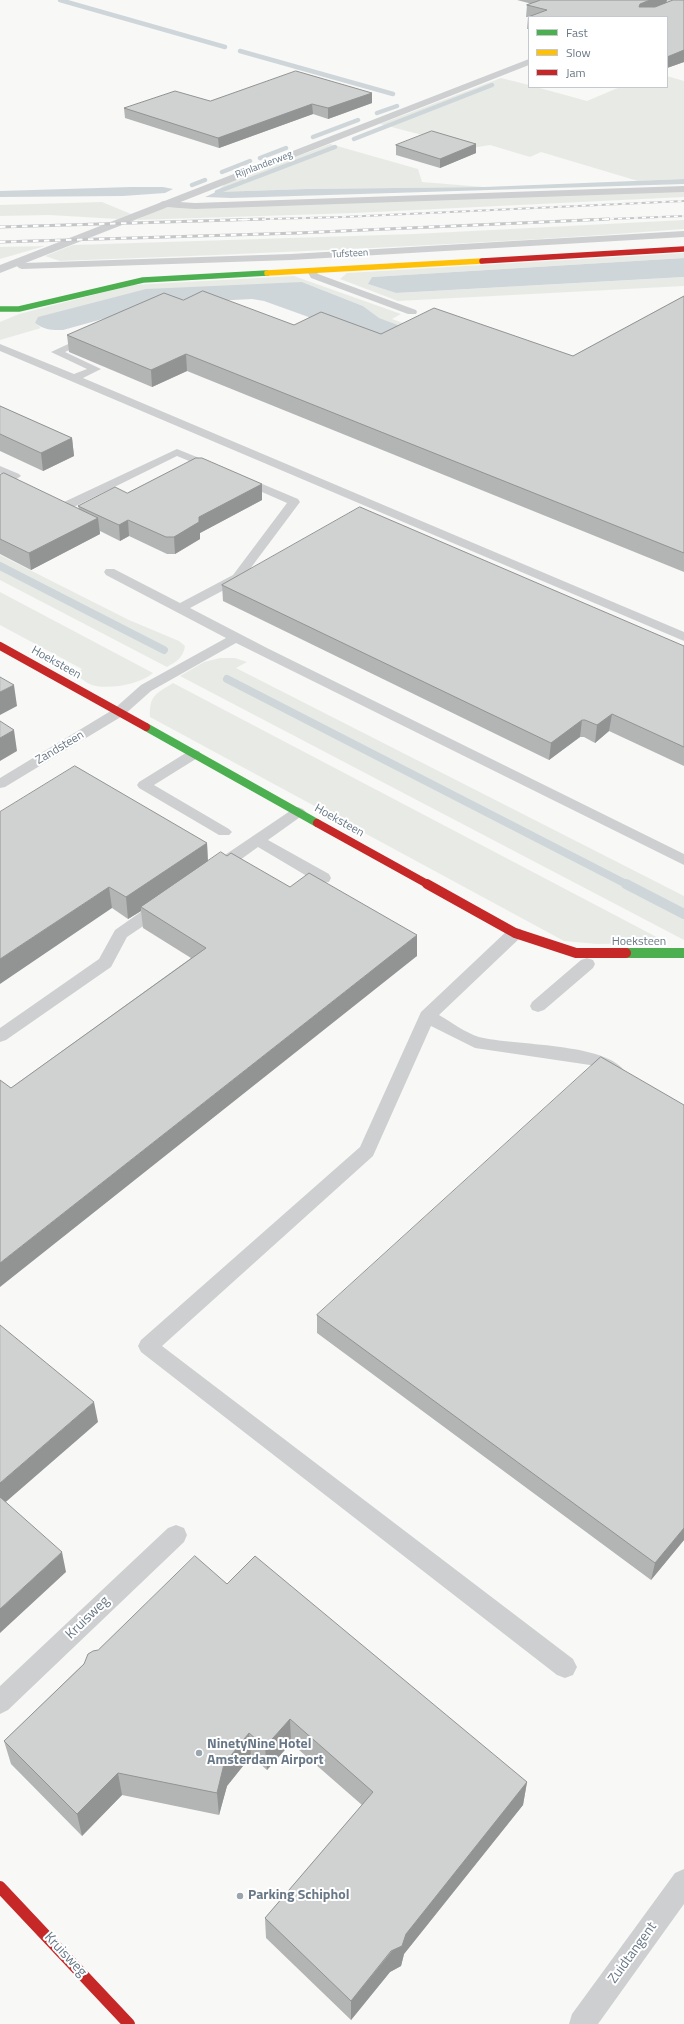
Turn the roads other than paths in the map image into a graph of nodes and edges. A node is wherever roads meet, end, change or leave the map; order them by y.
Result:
1 (528, 62) edge
2 (684, 189) edge
3 (163, 204) junction
4 (684, 234) edge
5 (684, 249) edge
6 (18, 262) junction
7 (0, 269) edge
8 (312, 271) junction
9 (0, 308) edge
10 (412, 312) dead end
11 (79, 342) edge
12 (0, 348) edge
13 (74, 378) junction
14 (0, 469) edge
15 (15, 476) dead end
16 (68, 505) edge
17 (110, 572) dead end
18 (179, 609) junction
19 (684, 637) edge
20 (235, 638) junction
21 (0, 646) edge
22 (119, 712) junction
23 (194, 754) junction
24 (0, 784) edge
25 (298, 812) junction
26 (224, 832) dead end
27 (257, 840) junction
28 (684, 860) edge
29 (205, 876) edge
30 (323, 878) dead end
31 (173, 898) edge
32 (515, 933) junction
33 (684, 954) edge
34 (586, 964) dead end
35 (538, 1006) dead end
36 (427, 1016) junction
37 (0, 1036) edge
38 (629, 1079) edge
39 (176, 1534) dead end
40 (565, 1667) dead end
41 (0, 1702) edge
42 (684, 1882) edge
43 (0, 1887) edge
44 (129, 2024) edge
45 (582, 2024) edge

1 - 3 street, Rijnlanderweg
2 - 3 lane
3 - 6 street, Rijnlanderweg
4 - 6 lane, Tufsteen
5 - 8 street, Tufsteen
6 - 7 street, Rijnlanderweg
8 - 9 street, Tufsteen
8 - 10 lane
11 - 13 lane
12 - 13 lane
13 - 19 lane
14 - 15 lane
16 - 18 lane
17 - 18 lane
18 - 20 lane
20 - 22 lane, Zandsteen
20 - 28 lane
21 - 22 street, Hoeksteen
22 - 23 street, Hoeksteen
22 - 24 lane, Zandsteen
23 - 25 street, Hoeksteen
23 - 26 lane
25 - 27 lane
25 - 32 street, Hoeksteen
27 - 29 lane
27 - 30 lane
31 - 37 lane
32 - 33 street, Hoeksteen
32 - 36 lane
34 - 35 lane
36 - 38 lane
36 - 40 lane
39 - 41 lane, Kruisweg
42 - 45 lane, Zuidtangent
43 - 44 street, Kruisweg

